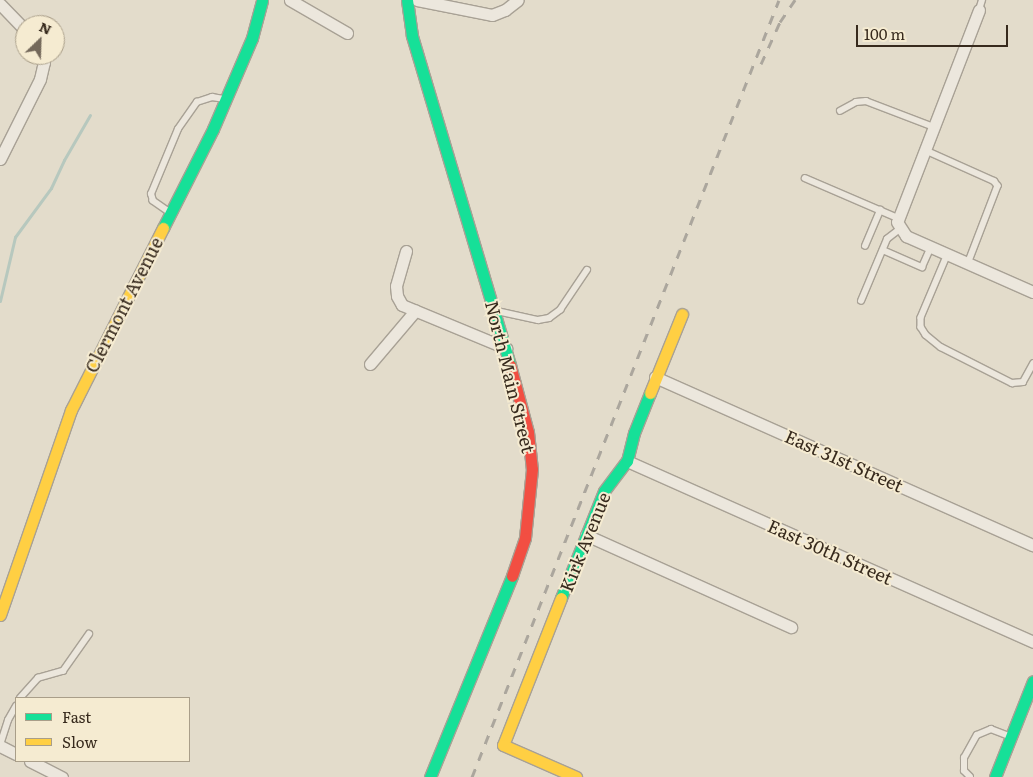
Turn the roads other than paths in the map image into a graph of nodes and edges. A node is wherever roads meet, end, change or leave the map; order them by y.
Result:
1 (262, 0) edge
2 (290, 0) edge
3 (407, 0) edge
4 (417, 0) edge
5 (518, 0) edge
6 (0, 4) edge
7 (980, 5) edge
8 (15, 20) edge
9 (347, 33) dead end
10 (43, 65) edge
11 (226, 99) junction
12 (840, 111) dead end
13 (934, 127) junction
14 (925, 150) junction
15 (0, 159) edge
16 (805, 178) dead end
17 (880, 210) junction
18 (170, 213) junction
19 (899, 223) junction
20 (865, 246) dead end
21 (931, 247) junction
22 (883, 250) junction
23 (406, 251) dead end
24 (948, 254) junction
25 (968, 264) junction
26 (587, 270) dead end
27 (1033, 292) edge
28 (861, 301) dead end
29 (415, 311) junction
30 (495, 311) junction
31 (682, 314) dead end
32 (506, 348) junction
33 (370, 364) dead end
34 (1033, 364) edge
35 (655, 377) junction
36 (627, 461) junction
37 (586, 535) junction
38 (1033, 545) edge
39 (0, 615) edge
40 (791, 627) dead end
41 (89, 634) dead end
42 (1033, 642) edge
43 (1033, 680) edge
44 (21, 697) edge
45 (1029, 705) edge
46 (15, 708) edge
47 (1011, 737) junction
48 (0, 745) edge
49 (15, 753) edge
50 (32, 762) edge
51 (62, 777) edge
52 (430, 777) edge
53 (576, 777) edge
54 (970, 777) edge
55 (995, 777) edge

1 - 11 street, Clermont Avenue
2 - 9 street
3 - 30 street, North Main Street
4 - 5 street
6 - 8 street
7 - 13 street
10 - 15 street
11 - 18 street, Clermont Avenue
11 - 18 lane
12 - 13 lane
13 - 14 street
14 - 19 street
14 - 25 lane
16 - 17 lane
17 - 19 lane
17 - 20 lane
18 - 39 street, Clermont Avenue
19 - 21 street
19 - 22 lane
21 - 22 lane
21 - 24 street
22 - 28 lane
23 - 29 street
24 - 25 street
24 - 34 lane
25 - 27 street
26 - 30 lane
29 - 32 street
29 - 33 street
30 - 32 street, North Main Street
31 - 35 street, Kirk Avenue
32 - 52 street, North Main Street
35 - 36 street, Kirk Avenue
35 - 38 street, East 31st Street
36 - 37 street, Kirk Avenue
36 - 42 street, East 30th Street
37 - 40 street
37 - 53 street, Kirk Avenue
41 - 44 lane
43 - 45 street
45 - 47 street
46 - 48 lane
47 - 54 lane
47 - 55 street
48 - 49 street
50 - 51 street

